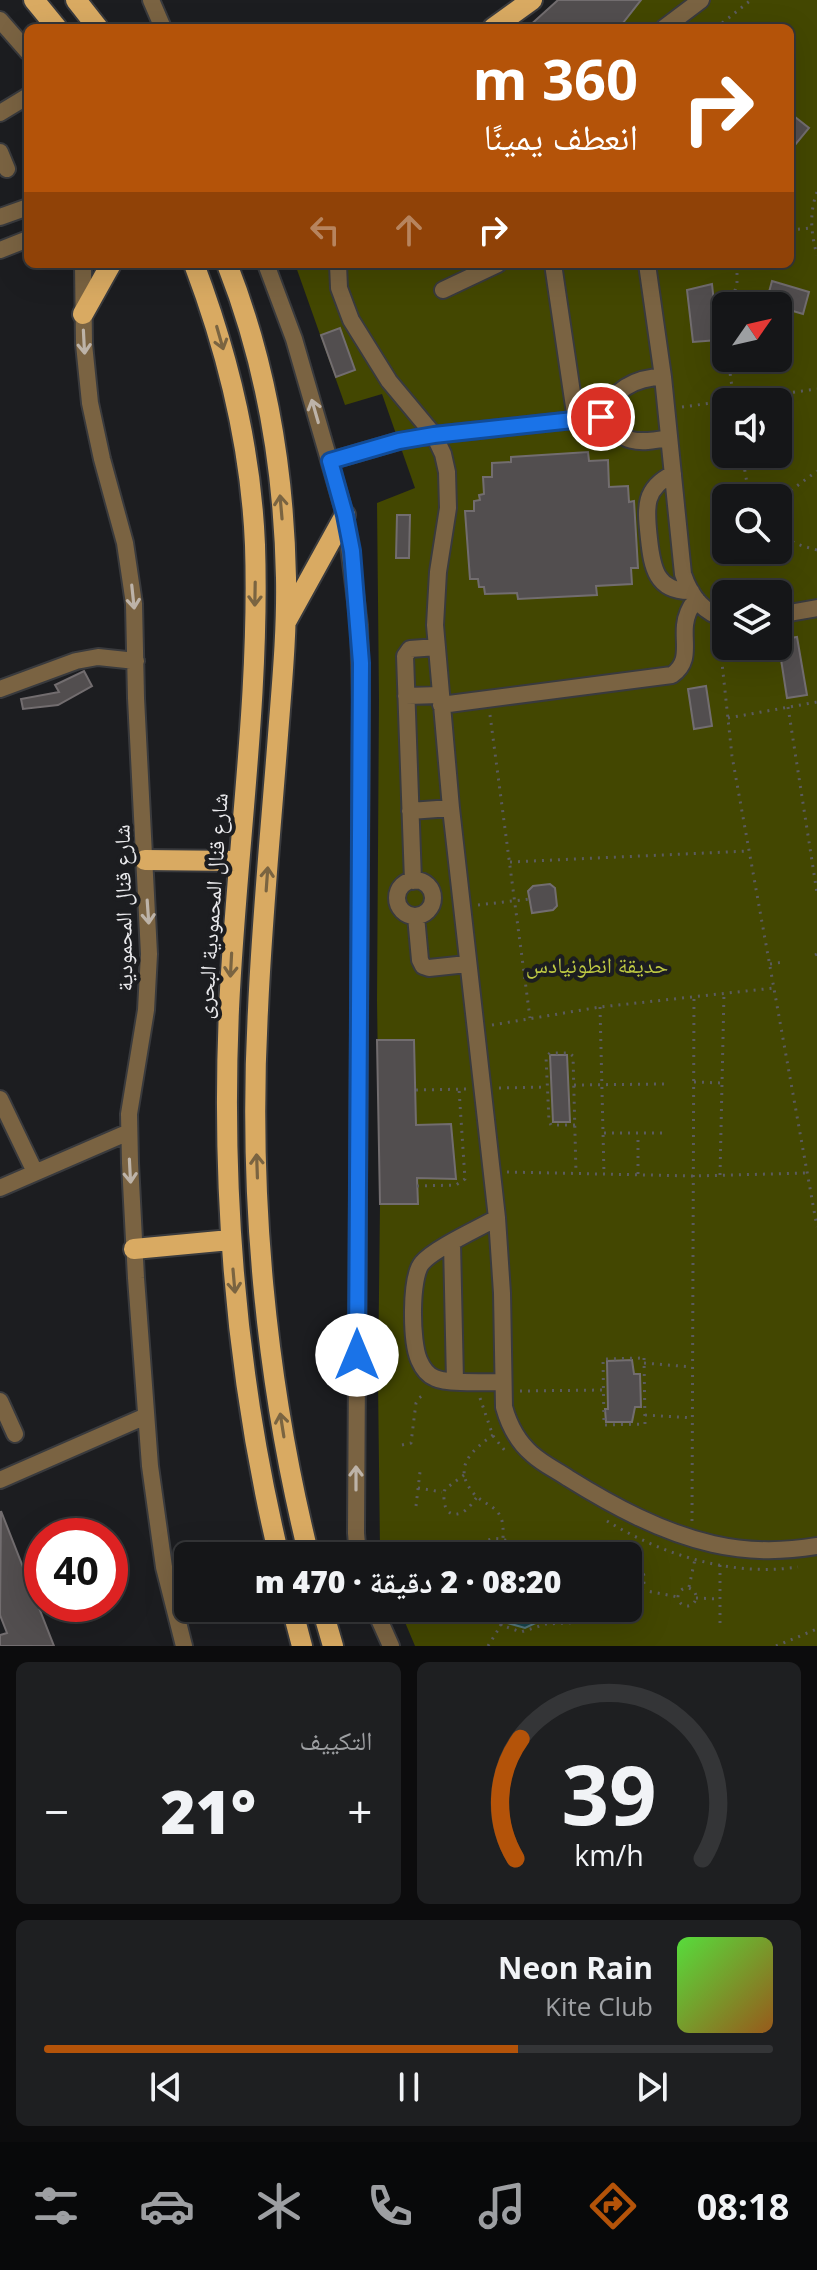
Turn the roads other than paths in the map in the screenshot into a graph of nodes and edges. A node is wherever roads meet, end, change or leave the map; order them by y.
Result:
1 (34, 0) edge
2 (76, 0) edge
3 (151, 0) edge
4 (532, 0) edge
5 (701, 0) edge
6 (54, 24) edge
7 (95, 24) edge
8 (161, 24) edge
9 (499, 24) edge
10 (669, 24) edge
11 (3, 27) edge
12 (24, 48) edge
13 (24, 98) edge
14 (0, 113) edge
15 (0, 152) edge
16 (7, 169) dead end
17 (24, 208) edge
18 (0, 217) edge
19 (24, 241) edge
20 (0, 250) edge
21 (83, 268) edge
22 (109, 268) edge
23 (195, 268) edge
24 (228, 268) edge
25 (267, 268) edge
26 (338, 268) edge
27 (490, 268) edge
28 (554, 268) edge
29 (648, 268) edge
30 (443, 290) dead end
31 (83, 314) junction
32 (663, 377) junction
33 (601, 417) junction
34 (576, 420) junction
35 (434, 435) junction
36 (669, 438) junction
37 (330, 461) junction
38 (673, 474) junction
39 (345, 515) junction
40 (693, 595) junction
41 (817, 608) edge
42 (712, 612) edge
43 (792, 612) edge
44 (285, 623) junction
45 (437, 647) junction
46 (136, 661) junction
47 (0, 689) edge
48 (406, 696) junction
49 (441, 700) junction
50 (451, 808) junction
51 (410, 811) junction
52 (145, 860) junction
53 (238, 861) junction
54 (413, 881) junction
55 (433, 898) junction
56 (467, 901) junction
57 (416, 916) junction
58 (467, 964) junction
59 (0, 1099) edge
60 (129, 1132) junction
61 (35, 1172) junction
62 (0, 1188) edge
63 (497, 1218) junction
64 (230, 1240) junction
65 (452, 1243) junction
66 (134, 1249) junction
67 (455, 1381) junction
68 (509, 1387) junction
69 (0, 1401) edge
70 (146, 1416) junction
71 (15, 1434) dead end
72 (0, 1480) edge
73 (276, 1542) edge
74 (306, 1542) edge
75 (357, 1542) edge
76 (817, 1546) edge
77 (296, 1622) edge
78 (326, 1622) edge
79 (380, 1622) edge
80 (184, 1646) edge
81 (302, 1646) edge
82 (333, 1646) edge
83 (391, 1646) edge

1 - 6 main road
2 - 7 main road
3 - 8 street
4 - 9 main road
5 - 10 street
11 - 12 street
13 - 14 street
15 - 16 street
17 - 18 street
19 - 20 street
21 - 31 street, شارع قنال المحمودية
22 - 31 main road
23 -> 53 main road, شارع قنال المحمودية البحرى
44 -> 24 main road
37 -> 25 street
26 - 35 street
27 - 30 street
28 - 34 street
29 - 32 street
31 -> 46 street, شارع قنال المحمودية
32 - 33 street
32 - 36 street
33 - 34 street
33 - 36 street
34 - 35 street
35 - 37 street
35 - 45 street
36 - 38 street
37 - 39 street
38 - 40 street
38 - 40 street
39 - 44 main road
75 -> 39 street
40 - 42 street
40 - 49 street
41 - 43 street
74 -> 44 main road
45 - 48 street
45 - 49 street
46 - 47 street
46 - 52 street, شارع قنال المحمودية
48 - 49 street
48 - 51 street
49 - 50 street
50 - 51 street
50 - 56 street
51 - 54 street
52 - 53 main road
52 -> 60 street, شارع قنال المحمودية
53 -> 64 main road, شارع قنال المحمودية البحرى
54 - 55 street
54 - 57 street
55 - 56 street
55 - 57 street
56 - 58 street
57 - 58 street
58 - 63 street
59 - 61 street
60 - 61 street
60 -> 66 street, شارع قنال المحمودية
61 - 62 street
63 - 65 street
63 - 68 street
64 - 66 main road
64 -> 73 main road, شارع قنال المحمودية البحرى
65 - 67 street
65 - 67 street
66 - 70 street, شارع قنال المحمودية
67 - 68 street
68 - 76 street
69 - 71 street
70 - 72 street
70 - 80 street, شارع قنال المحمودية
77 - 81 main road
78 - 82 main road
79 - 83 street

